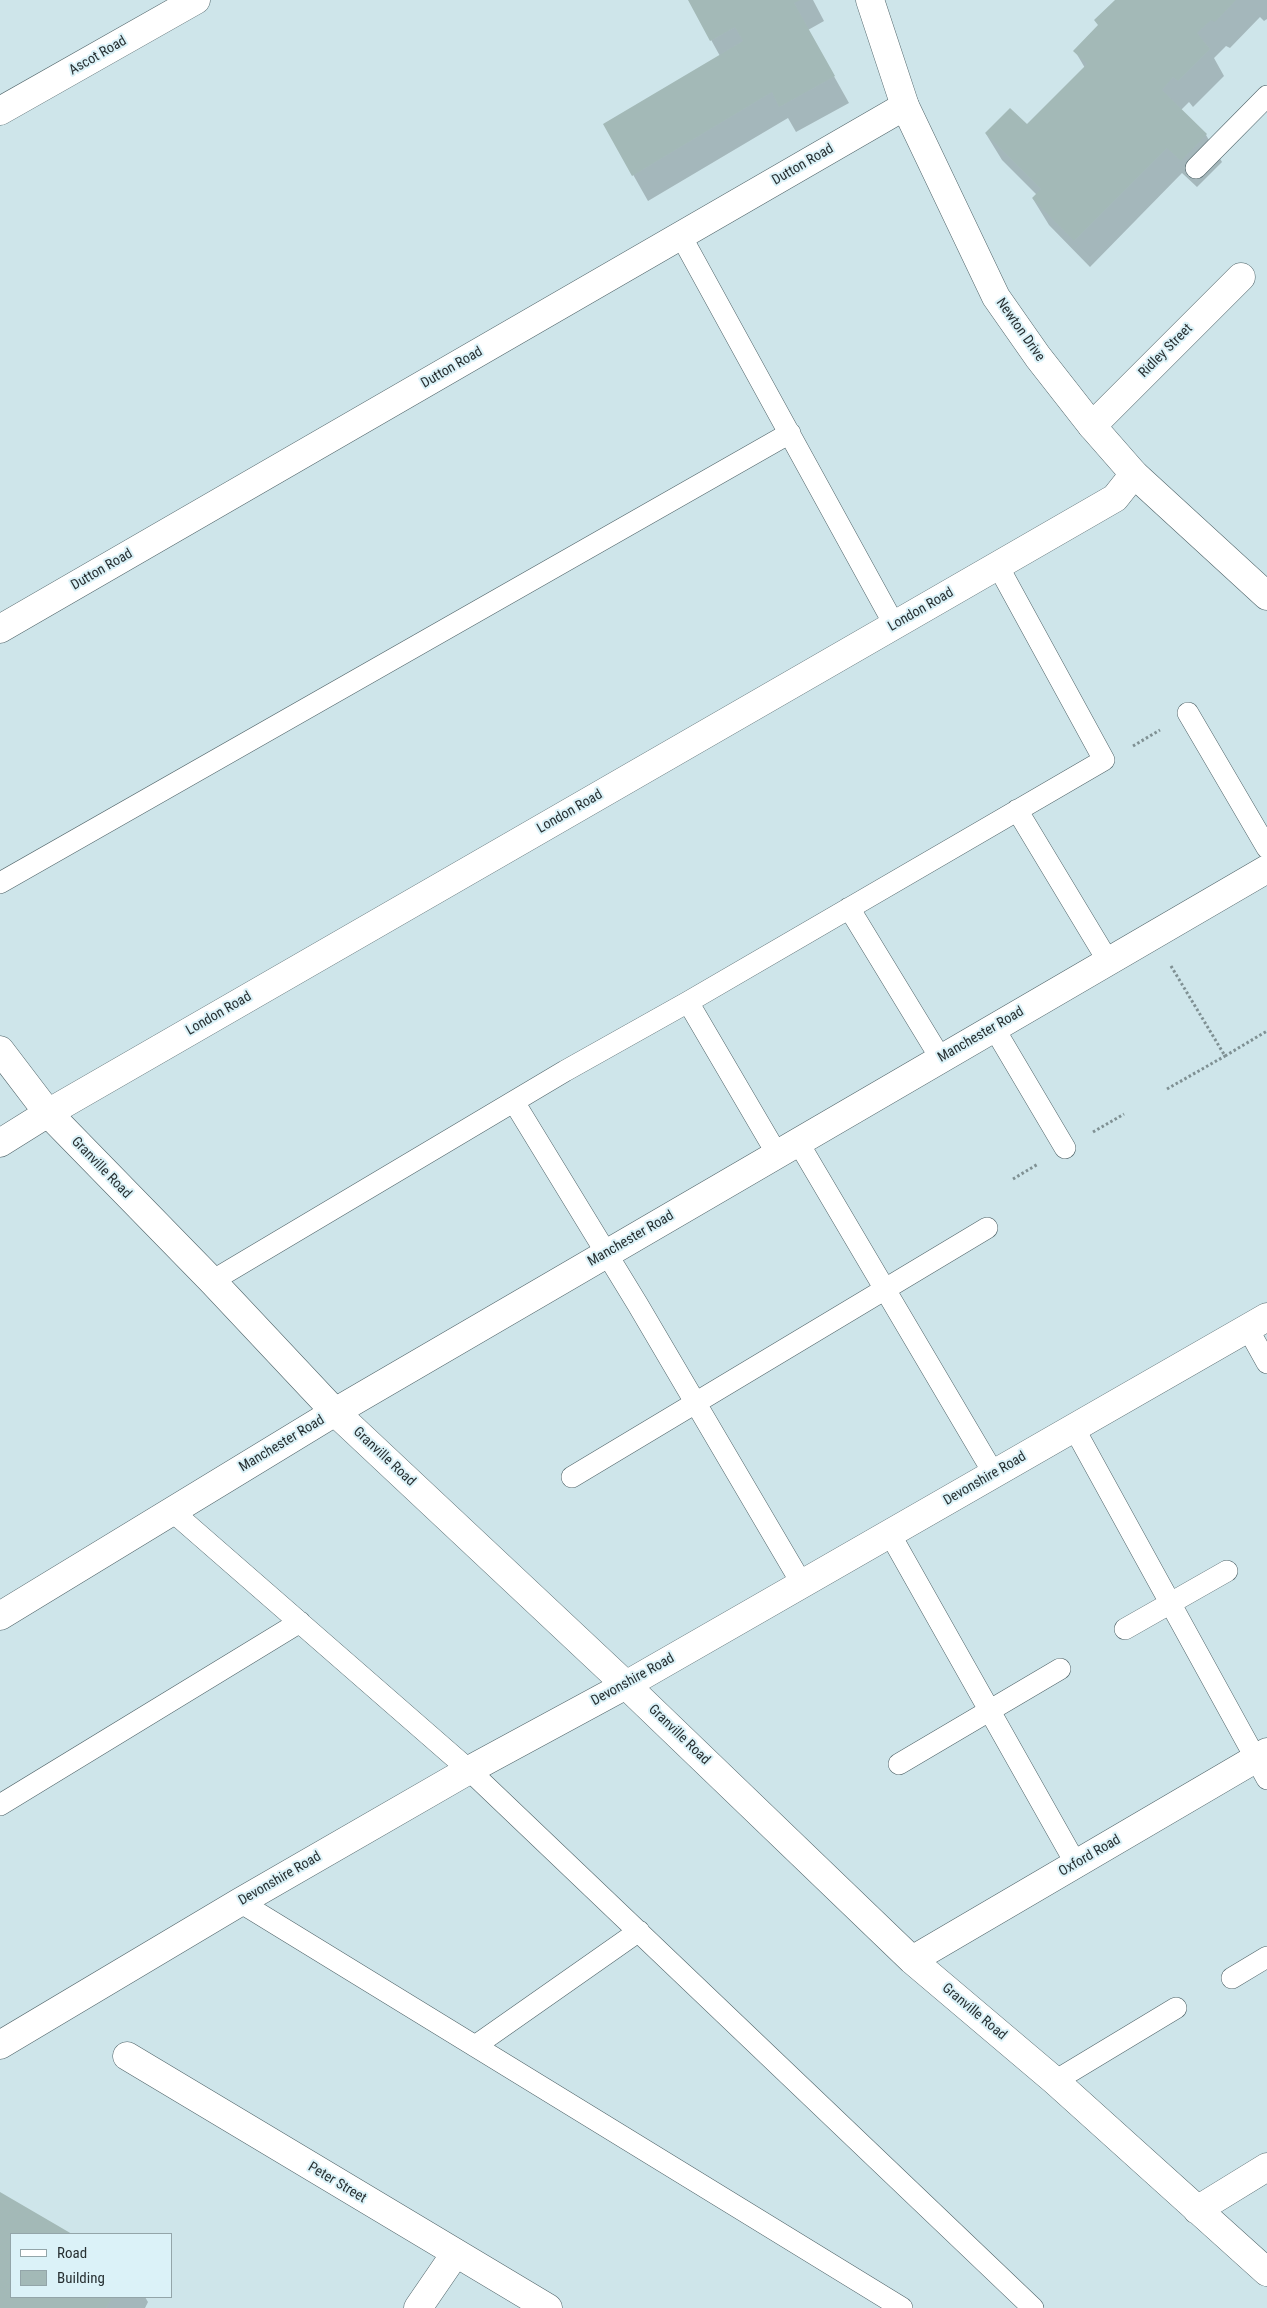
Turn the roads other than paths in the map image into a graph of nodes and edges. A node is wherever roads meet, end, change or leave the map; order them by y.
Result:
1 (196, 0) edge
2 (870, 0) edge
3 (1267, 96) edge
4 (905, 106) junction
5 (0, 111) edge
6 (1196, 168) dead end
7 (680, 236) junction
8 (1240, 277) dead end
9 (1092, 426) junction
10 (790, 433) junction
11 (1134, 474) junction
12 (998, 566) junction
13 (1265, 590) edge
14 (895, 626) junction
15 (0, 629) edge
16 (1188, 713) dead end
17 (1017, 810) junction
18 (1267, 848) edge
19 (1267, 869) edge
20 (0, 883) edge
21 (849, 908) junction
22 (1108, 961) junction
23 (688, 1002) junction
24 (994, 1028) junction
25 (0, 1050) edge
26 (940, 1059) junction
27 (514, 1102) junction
28 (48, 1113) junction
29 (0, 1143) edge
30 (788, 1148) junction
31 (1066, 1148) dead end
32 (987, 1228) dead end
33 (607, 1253) junction
34 (212, 1281) junction
35 (885, 1290) junction
36 (1258, 1323) edge
37 (1267, 1363) edge
38 (695, 1403) junction
39 (335, 1412) junction
40 (1074, 1428) junction
41 (994, 1474) junction
42 (572, 1477) dead end
43 (172, 1511) junction
44 (890, 1534) junction
45 (1226, 1571) dead end
46 (802, 1584) junction
47 (1169, 1604) junction
48 (0, 1616) edge
49 (300, 1622) junction
50 (1125, 1629) dead end
51 (1060, 1669) dead end
52 (626, 1685) junction
53 (990, 1711) junction
54 (1263, 1763) edge
55 (899, 1764) dead end
56 (469, 1770) junction
57 (0, 1805) edge
58 (1076, 1864) junction
59 (240, 1902) junction
60 (639, 1931) junction
61 (1267, 1957) edge
62 (912, 1960) junction
63 (1232, 1978) dead end
64 (1176, 2008) dead end
65 (0, 2044) edge
66 (475, 2046) junction
67 (127, 2056) dead end
68 (1055, 2082) junction
69 (1267, 2167) edge
70 (1197, 2210) junction
71 (456, 2254) junction
72 (1267, 2272) edge
73 (418, 2308) edge
74 (548, 2308) edge
75 (902, 2308) edge
76 (1033, 2308) edge

1 - 5 street, Ascot Road
2 - 4 street, Newton Drive
3 - 6 lane
4 - 7 street, Dutton Road
4 - 9 street, Newton Drive
7 - 10 lane
7 - 15 street, Dutton Road
8 - 9 street, Ridley Street
9 - 11 street, Newton Drive
10 - 14 lane
10 - 20 lane
11 - 12 street, London Road
11 - 13 street, Newton Drive
12 - 14 street, London Road
12 - 17 lane
14 - 28 street, London Road
16 - 18 lane
17 - 21 lane
17 - 22 lane
19 - 22 street, Manchester Road
21 - 23 lane
21 - 26 lane
22 - 24 street, Manchester Road
23 - 27 lane
23 - 30 lane
24 - 26 street, Manchester Road
24 - 31 lane
25 - 28 street, Granville Road
26 - 30 street, Manchester Road
27 - 33 lane
27 - 34 lane
28 - 29 street, London Road
28 - 34 street, Granville Road
30 - 33 street, Manchester Road
30 - 35 lane
32 - 35 lane
33 - 38 lane
33 - 39 street, Manchester Road
34 - 39 street, Granville Road
35 - 38 lane
35 - 41 lane
36 - 37 lane
36 - 40 street, Devonshire Road
38 - 42 lane
38 - 46 lane
39 - 43 street, Manchester Road
39 - 52 street, Granville Road
40 - 41 street, Devonshire Road
40 - 47 lane
41 - 44 street, Devonshire Road
43 - 48 street, Manchester Road
43 - 49 lane
44 - 46 street, Devonshire Road
44 - 53 lane
45 - 47 lane
46 - 52 street, Devonshire Road
47 - 50 lane
47 - 54 lane
49 - 56 lane
49 - 57 lane
51 - 53 lane
52 - 56 street, Devonshire Road
52 - 62 street, Granville Road
53 - 55 lane
53 - 58 lane
54 - 58 street, Oxford Road
56 - 59 street, Devonshire Road
56 - 60 lane
58 - 62 street, Oxford Road
59 - 65 street, Devonshire Road
59 - 66 lane
60 - 66 lane
60 - 76 lane
61 - 63 lane
62 - 68 street, Granville Road
64 - 68 lane
66 - 75 lane
67 - 71 street, Peter Street
68 - 70 street, Granville Road
69 - 70 street
70 - 72 street, Granville Road
71 - 73 street
71 - 74 street, Peter Street

